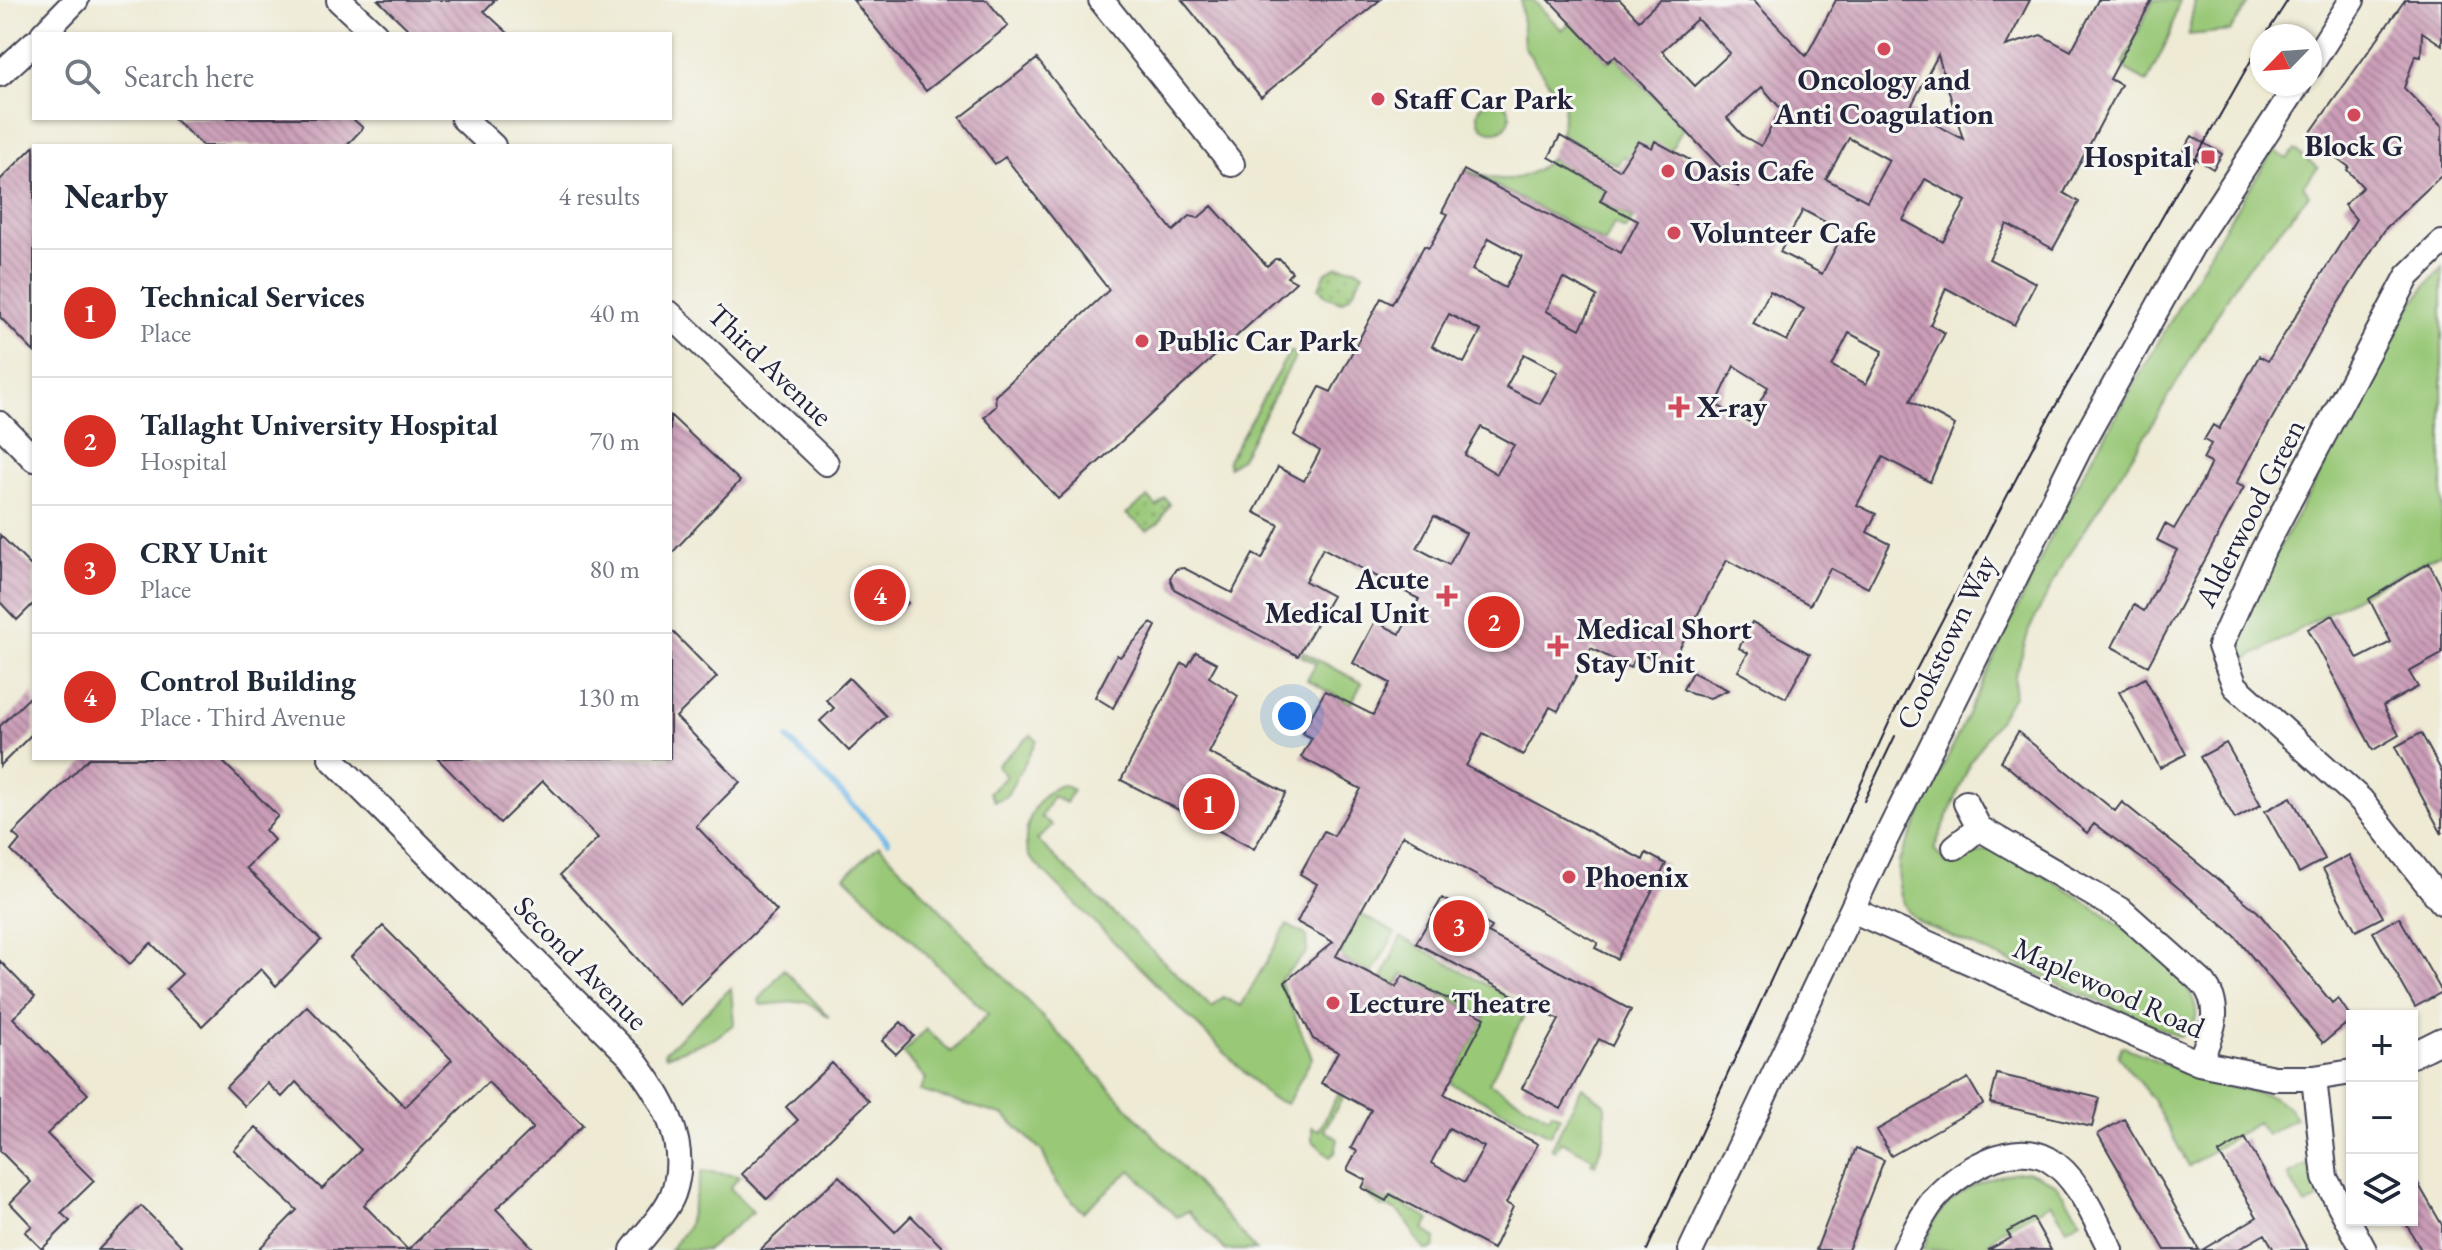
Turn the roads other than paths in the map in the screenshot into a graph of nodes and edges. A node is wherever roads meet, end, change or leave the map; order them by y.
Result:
1 (76, 0) edge
2 (339, 0) edge
3 (1101, 0) edge
4 (2332, 0) edge
5 (2352, 0) edge
6 (45, 32) edge
7 (373, 32) edge
8 (2322, 34) edge
9 (32, 45) edge
10 (2322, 47) edge
11 (0, 74) edge
12 (2290, 96) edge
13 (465, 120) edge
14 (491, 144) edge
15 (1232, 164) dead end
16 (2442, 243) edge
17 (672, 316) edge
18 (0, 424) edge
19 (32, 457) edge
20 (826, 463) dead end
21 (333, 760) edge
22 (1966, 803) dead end
23 (1979, 828) junction
24 (1955, 847) dead end
25 (2442, 902) edge
26 (1852, 910) junction
27 (2442, 1040) edge
28 (2418, 1052) edge
29 (2199, 1063) junction
30 (2346, 1073) edge
31 (2314, 1078) junction
32 (633, 1250) edge
33 (1691, 1250) edge
34 (1905, 1250) edge
35 (2111, 1250) edge
36 (2364, 1250) edge

1 - 6 street
2 - 7 street
3 - 15 street
4 - 8 street
5 - 10 street
9 - 11 street
12 - 26 street, Cookstown Way
13 - 14 street
16 - 25 street, Alderwood Green
17 - 20 street, Third Avenue
18 - 19 street
21 - 32 street, Second Avenue
22 - 23 street
23 - 24 street
23 - 29 street
26 - 29 street, Maplewood Road
26 - 33 street, Cookstown Way
27 - 28 street
29 - 31 street, Maplewood Road
30 - 31 street, Maplewood Road
31 - 36 street
34 - 35 street

